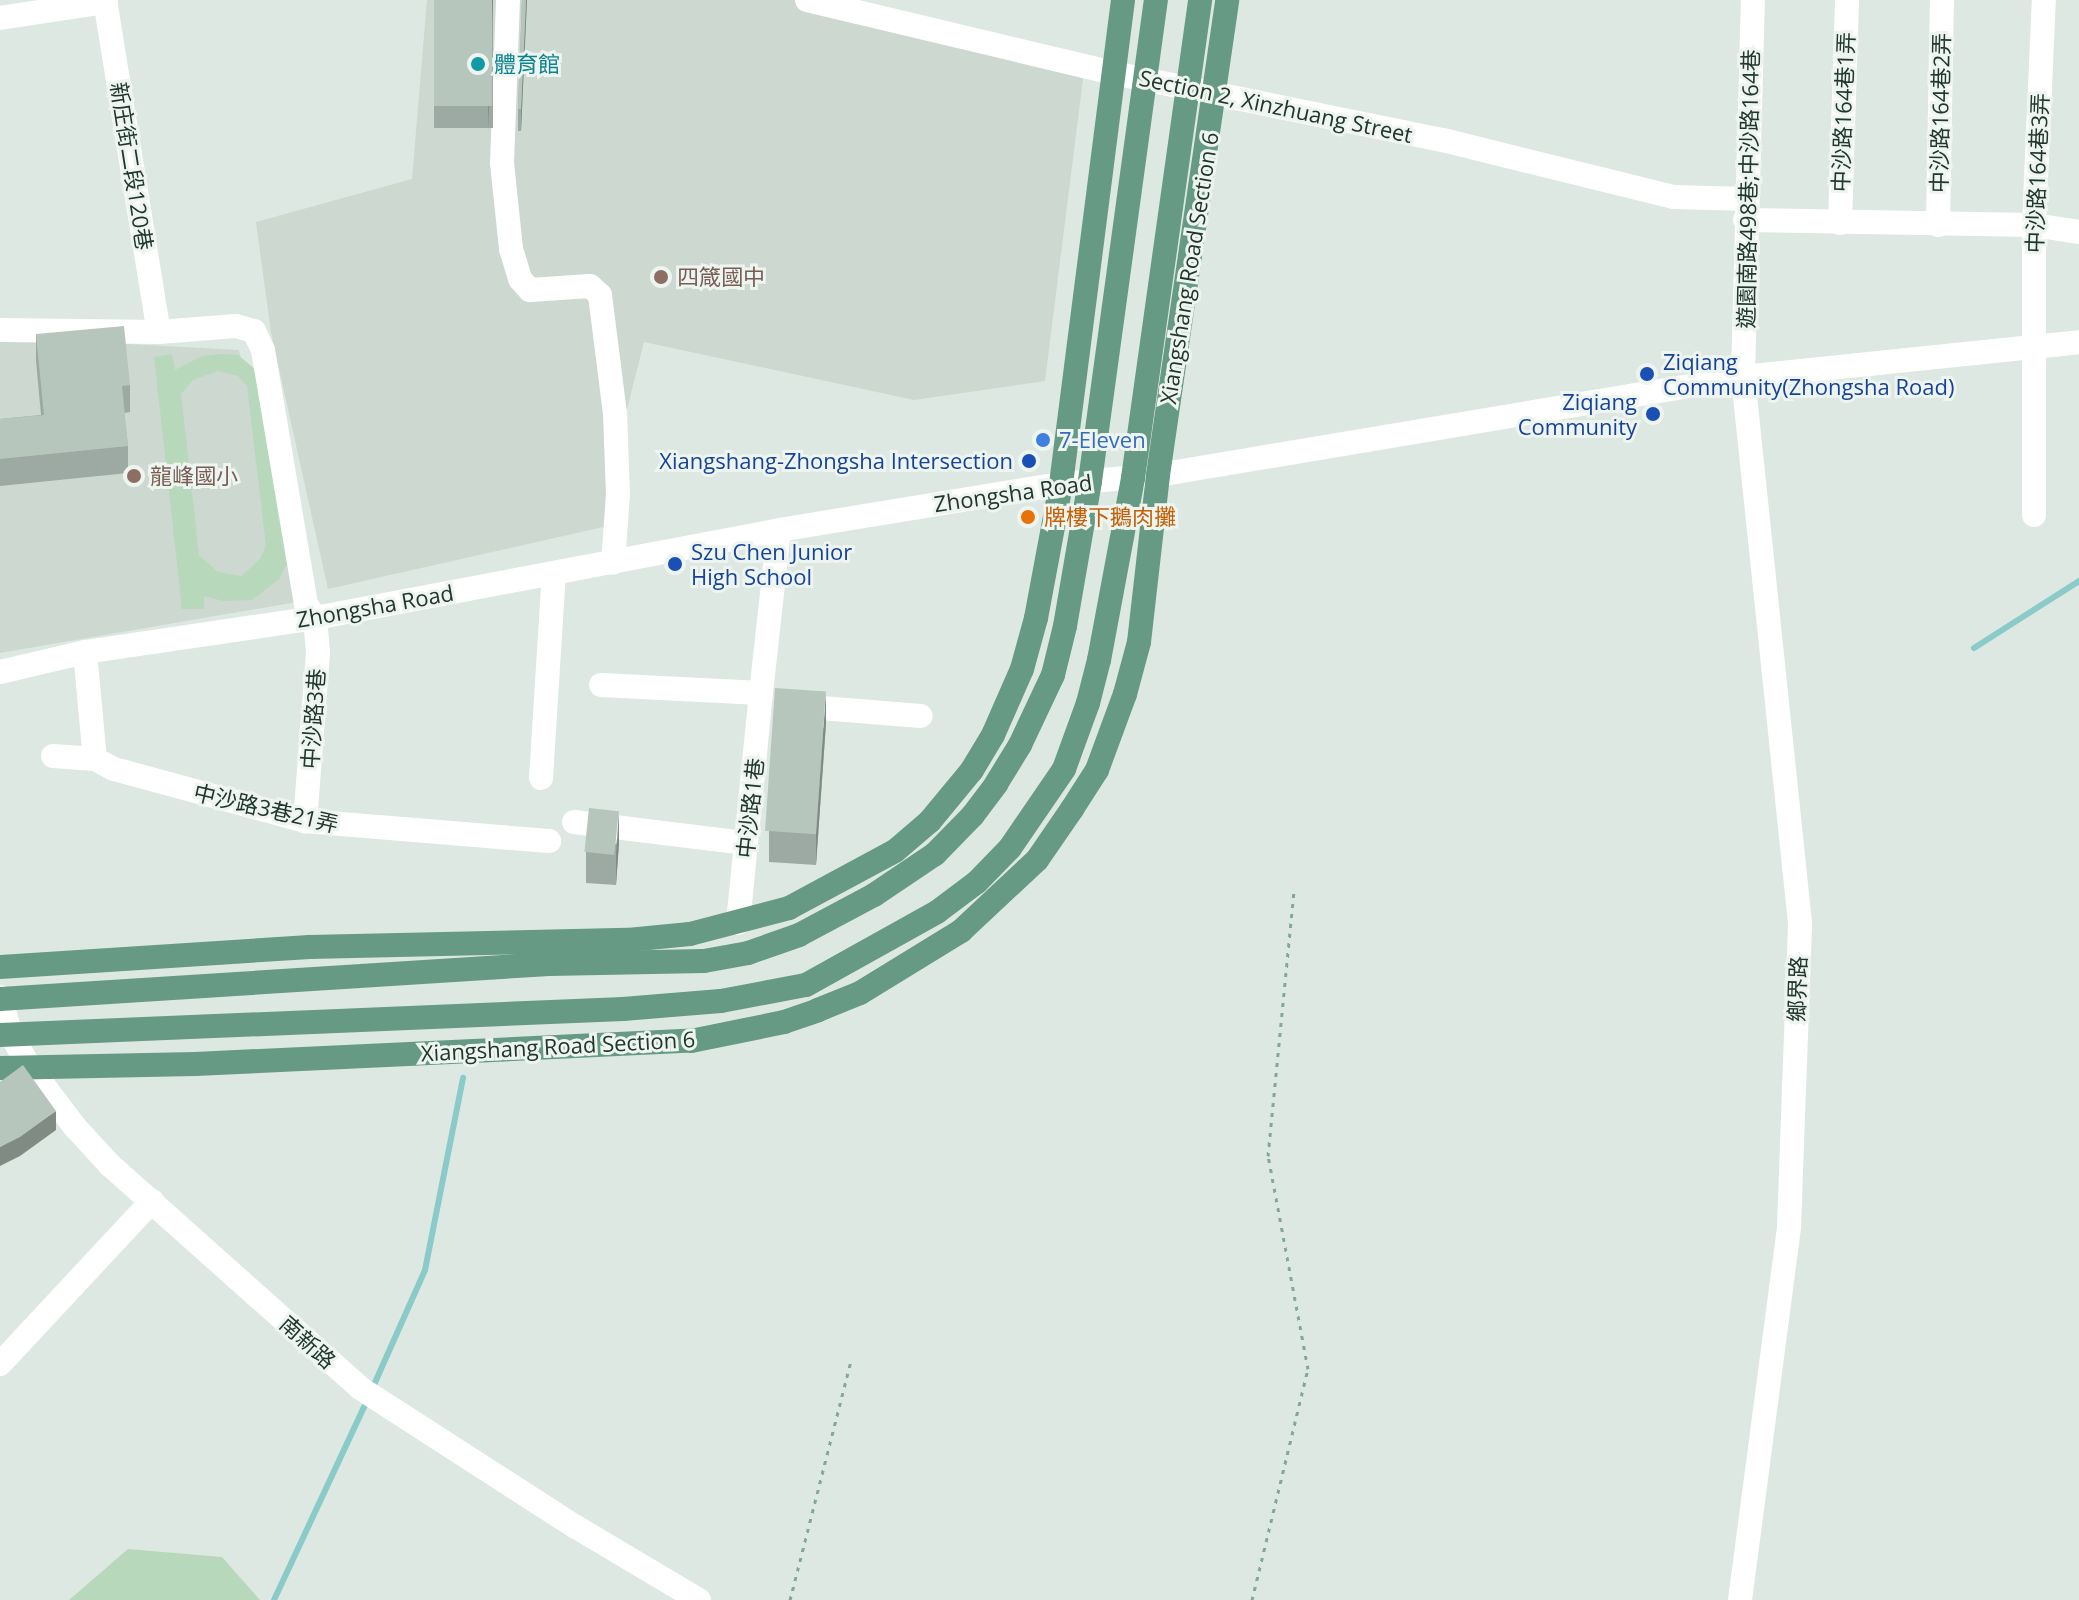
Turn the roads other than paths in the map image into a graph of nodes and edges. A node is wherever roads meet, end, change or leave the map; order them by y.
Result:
1 (508, 0) edge
2 (807, 0) edge
3 (1123, 0) edge
4 (1156, 0) edge
5 (1200, 0) edge
6 (1227, 0) edge
7 (1753, 0) edge
8 (1847, 0) edge
9 (1942, 0) edge
10 (2044, 0) edge
11 (106, 1) edge
12 (0, 18) edge
13 (1113, 73) junction
14 (1145, 78) junction
15 (1189, 87) junction
16 (1215, 94) junction
17 (1746, 210) junction
18 (1840, 223) junction
19 (1938, 225) junction
20 (2034, 225) junction
21 (2079, 232) edge
22 (0, 330) edge
23 (159, 332) junction
24 (2079, 342) edge
25 (2035, 345) junction
26 (1743, 377) junction
27 (1158, 475) junction
28 (1133, 478) junction
29 (1090, 481) junction
30 (1061, 484) junction
31 (2034, 515) dead end
32 (779, 530) junction
33 (613, 563) junction
34 (554, 574) junction
35 (315, 618) junction
36 (85, 652) junction
37 (0, 672) edge
38 (601, 685) dead end
39 (761, 698) junction
40 (921, 716) dead end
41 (53, 756) dead end
42 (95, 759) junction
43 (541, 778) dead end
44 (305, 821) junction
45 (574, 822) dead end
46 (549, 841) dead end
47 (746, 843) junction
48 (738, 923) junction
49 (0, 967) edge
50 (0, 998) edge
51 (5, 1034) edge
52 (29, 1066) junction
53 (0, 1068) edge
54 (152, 1201) junction
55 (0, 1364) edge
56 (699, 1600) edge
57 (1740, 1600) edge

1 - 33 street
2 - 13 street, Section 2, Xinzhuang Street
3 - 13 main road
4 - 14 main road
5 - 15 main road, Xiangshang Road Section 6
6 - 16 main road, Xiangshang Road Section 6
7 - 17 street, 遊園南路498巷;中沙路164巷
8 - 18 street, 中沙路164巷1弄
9 - 19 street, 中沙路164巷2弄
10 - 20 street, 中沙路164巷3弄
11 - 12 street
11 - 23 street, 新庄街二段120巷
13 - 14 street, Section 2, Xinzhuang Street
13 - 30 main road
14 - 15 street, Section 2, Xinzhuang Street
14 - 29 main road
15 - 16 street, Section 2, Xinzhuang Street
15 - 28 main road, Xiangshang Road Section 6
16 - 17 street, Section 2, Xinzhuang Street
16 - 27 main road, Xiangshang Road Section 6
17 - 18 street, Section 2, Xinzhuang Street
17 - 26 street, 遊園南路498巷;中沙路164巷
18 - 19 street, Section 2, Xinzhuang Street
19 - 20 street, Section 2, Xinzhuang Street
20 - 21 street, Section 2, Xinzhuang Street
20 - 25 street, 中沙路164巷3弄
22 - 23 street
23 - 35 street, 中沙路3巷
24 - 25 street, Zhongsha Road
25 - 26 street, Zhongsha Road
25 - 31 street, 中沙路164巷3弄
26 - 27 street, Zhongsha Road
26 - 57 street, 鄉界路
27 - 28 street, Zhongsha Road
27 - 52 main road, Xiangshang Road Section 6
28 - 29 street, Zhongsha Road
28 - 51 main road, Xiangshang Road Section 6
29 - 30 street, Zhongsha Road
29 - 50 main road
30 - 32 street, Zhongsha Road
30 - 48 main road
32 - 33 street, Zhongsha Road
32 - 39 street, 中沙路1巷
33 - 34 street, Zhongsha Road
34 - 35 street, Zhongsha Road
34 - 43 street
35 - 36 street, Zhongsha Road
35 - 44 street, 中沙路3巷
36 - 37 street, Zhongsha Road
36 - 42 street
38 - 39 street
39 - 40 street
39 - 47 street, 中沙路1巷
41 - 42 street, 中沙路3巷21弄
42 - 44 street, 中沙路3巷21弄
44 - 46 street, 中沙路3巷21弄
45 - 47 street
47 - 48 street, 中沙路1巷
48 - 49 main road
50 - 51 street, 南新路
51 - 52 street, 南新路
52 - 53 main road, Xiangshang Road Section 6
52 - 54 street, 南新路
54 - 55 street
54 - 56 street, 南新路

